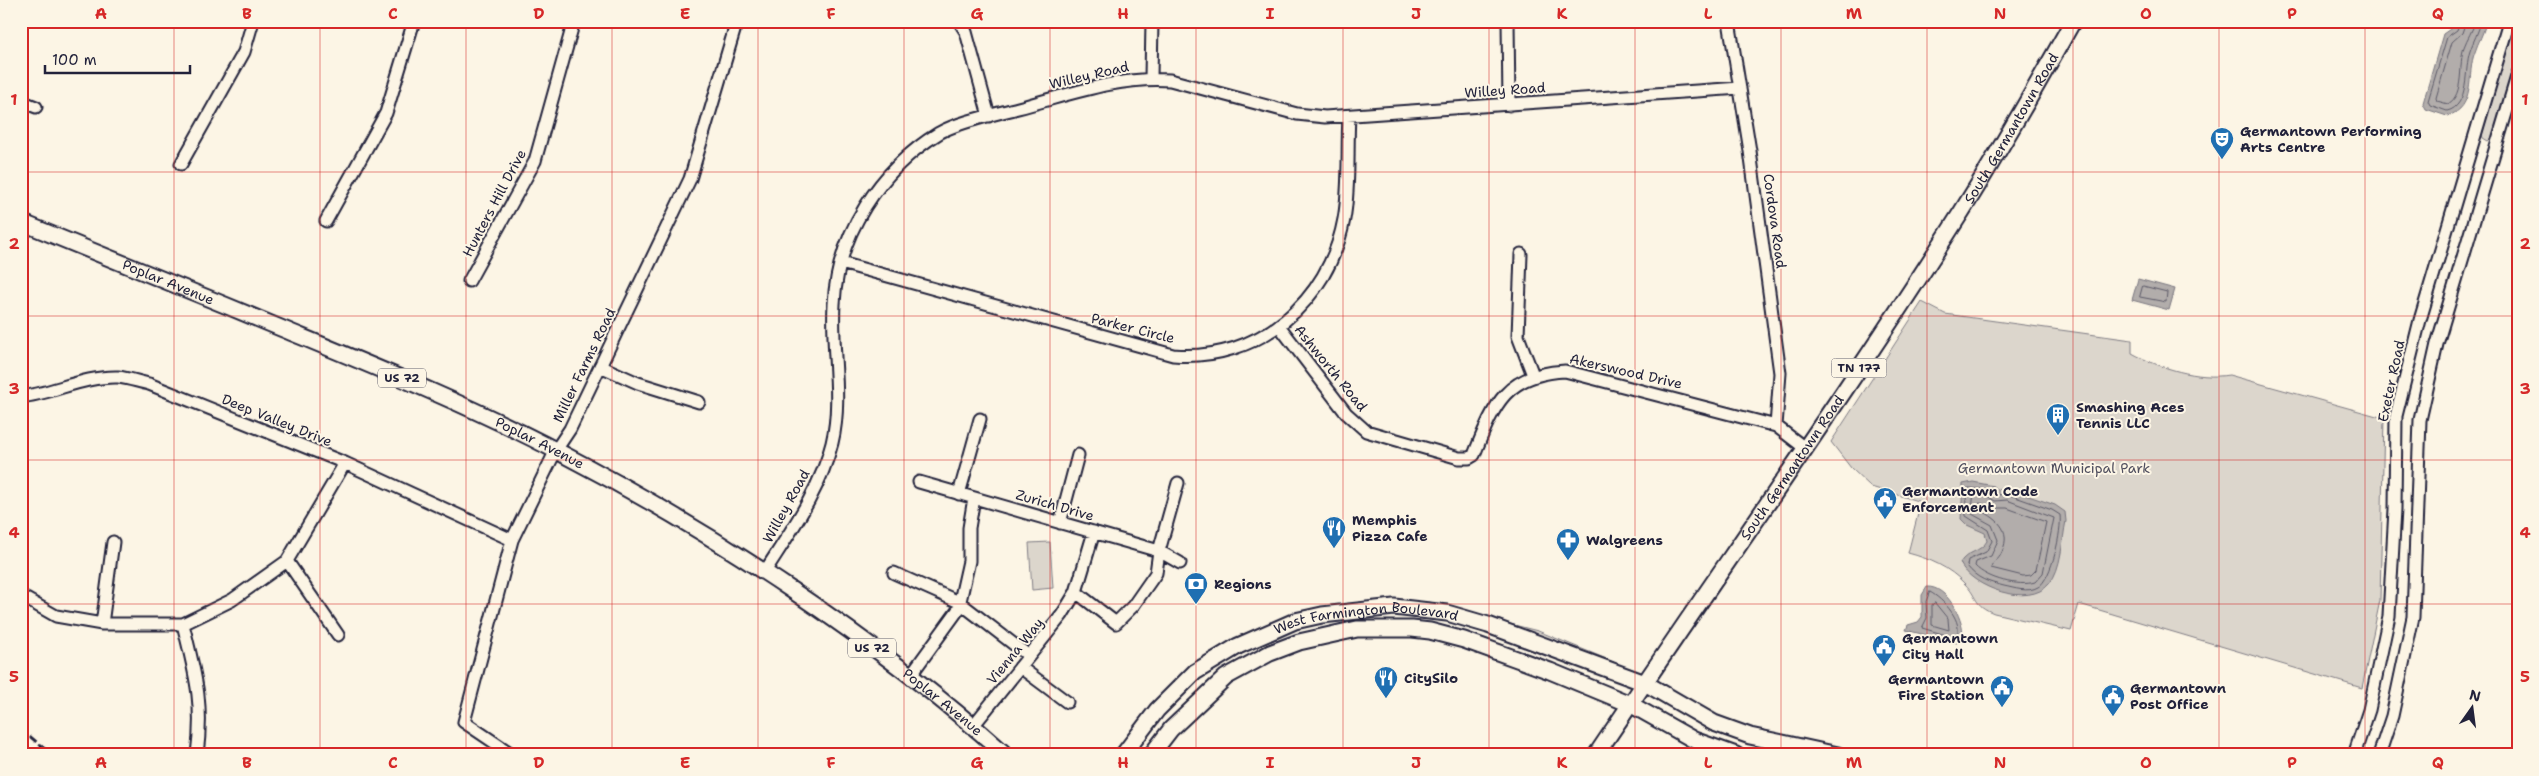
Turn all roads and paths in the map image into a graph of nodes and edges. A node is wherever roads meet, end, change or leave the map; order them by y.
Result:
1 (253, 21) edge
2 (414, 21) edge
3 (574, 21) edge
4 (737, 21) edge
5 (959, 21) edge
6 (1152, 21) edge
7 (1508, 21) edge
8 (1729, 21) edge
9 (2073, 21) edge
10 (2509, 21) edge
11 (2518, 73) edge
12 (1151, 78) junction
13 (1740, 88) junction
14 (21, 101) edge
15 (1509, 105) junction
16 (36, 106) dead end
17 (989, 116) junction
18 (1349, 116) junction
19 (181, 164) dead end
20 (326, 221) dead end
21 (21, 222) edge
22 (1521, 254) dead end
23 (841, 263) junction
24 (469, 281) dead end
25 (1280, 327) junction
26 (600, 366) junction
27 (1532, 375) junction
28 (21, 397) edge
29 (699, 402) dead end
30 (980, 419) dead end
31 (1776, 426) junction
32 (1806, 449) junction
33 (556, 450) junction
34 (1078, 455) dead end
35 (1474, 455) joint
36 (345, 463) junction
37 (919, 482) dead end
38 (1178, 484) dead end
39 (959, 494) junction
40 (974, 498) junction
41 (1060, 523) junction
42 (1094, 532) junction
43 (512, 540) junction
44 (113, 542) dead end
45 (1159, 551) junction
46 (287, 561) junction
47 (1180, 563) dead end
48 (764, 573) junction
49 (894, 573) dead end
50 (1076, 592) junction
51 (21, 596) edge
52 (959, 602) junction
53 (102, 624) junction
54 (182, 624) junction
55 (338, 635) dead end
56 (1029, 656) junction
57 (1020, 667) junction
58 (910, 676) junction
59 (1645, 683) junction
60 (1067, 702) dead end
61 (1630, 704) junction
62 (973, 726) junction
63 (197, 755) edge
64 (513, 755) edge
65 (1006, 755) edge
66 (1123, 755) edge
67 (1151, 755) edge
68 (1596, 755) edge
69 (1736, 755) edge
70 (1838, 755) edge
71 (2354, 755) edge
72 (2379, 755) edge

1 - 19 street
2 - 20 street
3 - 24 street, Hunters Hill Drive
4 - 26 street, Miller Farms Road
5 - 17 street
6 - 12 street
7 - 15 street
8 - 13 street, Cordova Road
9 - 32 main road, South Germantown Road / TN 177
10 - 71 street, Exeter Road
11 - 72 street
12 - 17 street, Willey Road
12 - 18 street, Willey Road
13 - 15 street, Willey Road
13 - 31 street, Cordova Road
14 - 16 street
15 - 18 street, Willey Road
17 - 23 street, Willey Road
18 - 25 street, Parker Circle
21 - 33 main road, Poplar Avenue / US 72
22 - 27 street
23 - 25 street, Parker Circle
23 - 48 street, Willey Road
25 - 35 street, Ashworth Road
26 - 29 street
26 - 33 street, Miller Farms Road
27 - 31 street, Akerswood Drive
27 - 35 street, Akerswood Drive
28 - 36 street, Deep Valley Drive
30 - 39 street
31 - 32 street, Akerswood Drive
32 - 59 main road, South Germantown Road / TN 177
33 - 43 street, Miller Farms Road
33 - 48 main road, Poplar Avenue / US 72
34 - 41 street
36 - 43 street, Deep Valley Drive
36 - 46 street
37 - 39 street, Zurich Drive
38 - 45 street
39 - 40 street, Zurich Drive
40 - 41 street, Zurich Drive
40 - 52 street
41 - 42 street, Zurich Drive
42 - 45 street, Zurich Drive
42 - 50 street, Vienna Way
43 - 64 street, Miller Farms Road
44 - 53 street
45 - 47 street, Zurich Drive
45 - 50 street
46 - 54 street
46 - 55 street
48 - 58 main road, Poplar Avenue / US 72
49 - 52 street
50 - 56 street, Vienna Way
51 - 53 street
52 - 56 street
52 - 58 street
53 - 54 street
54 - 63 street
56 - 57 street, Vienna Way
57 - 60 street
57 - 62 street, Vienna Way
58 - 62 main road, Poplar Avenue / US 72
59 - 61 main road, South Germantown Road / TN 177
59 - 66 main road, West Farmington Boulevard
59 - 70 main road, West Farmington Boulevard
61 - 67 main road, West Farmington Boulevard
61 - 68 main road, South Germantown Road / TN 177
61 - 69 main road, West Farmington Boulevard
62 - 65 main road, Poplar Avenue / US 72

